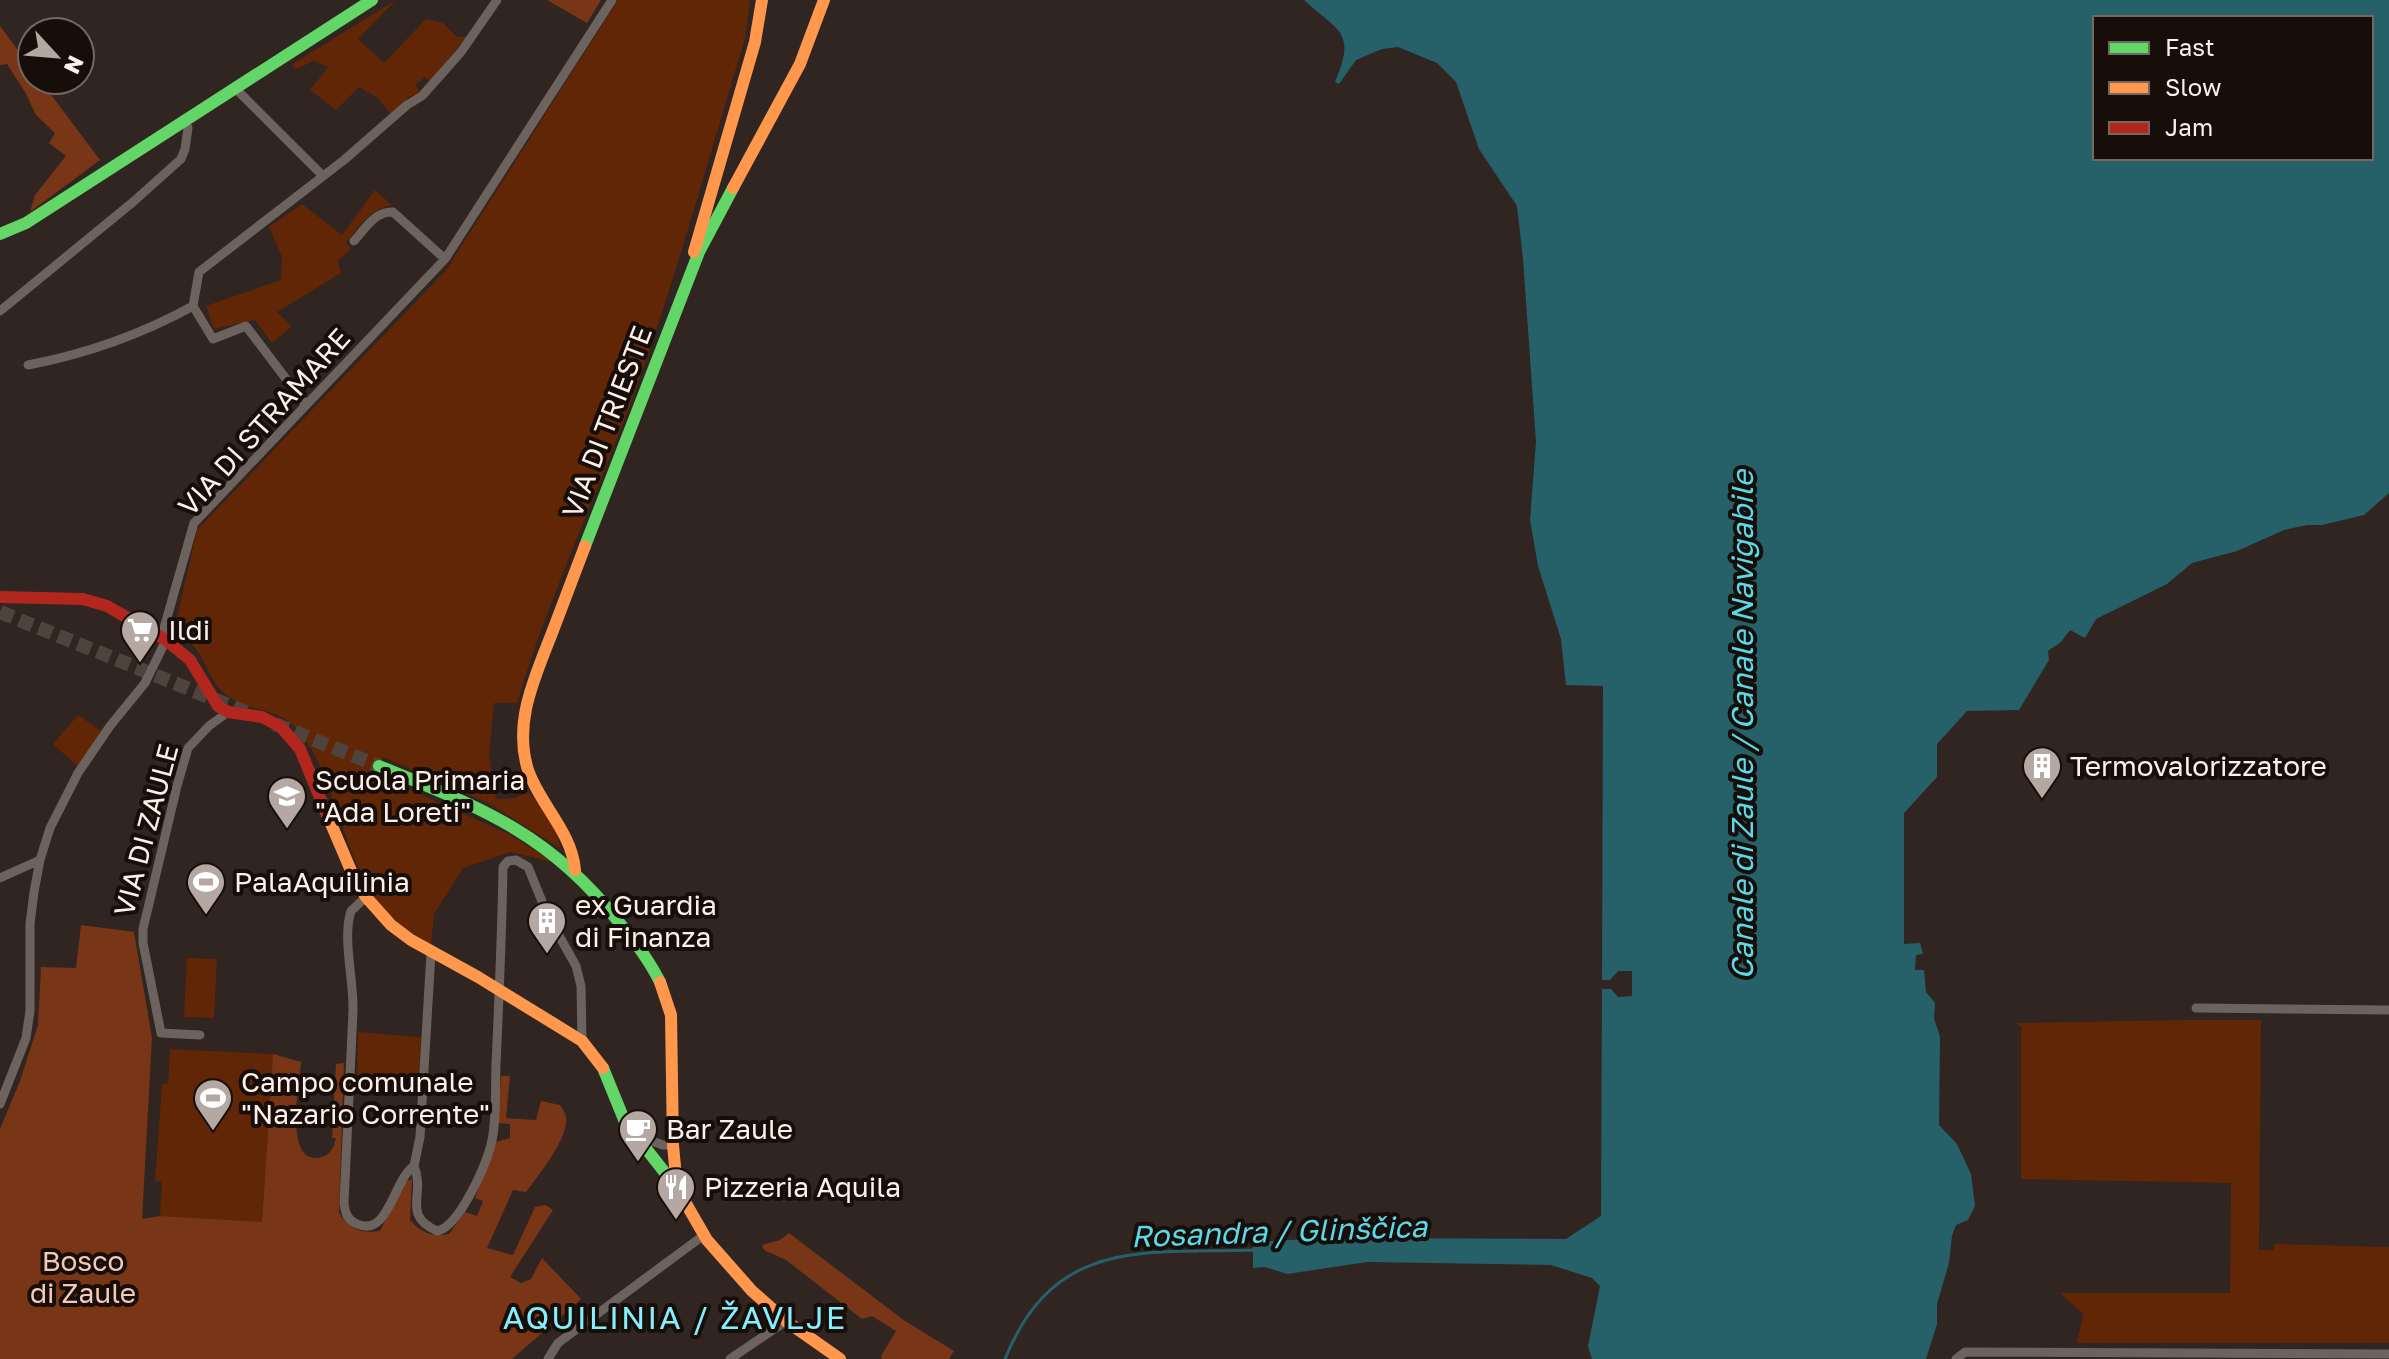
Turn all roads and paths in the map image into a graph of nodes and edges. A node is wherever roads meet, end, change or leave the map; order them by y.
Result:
1 (372, 0) edge
2 (497, 0) edge
3 (612, 0) edge
4 (762, 0) edge
5 (824, 0) edge
6 (235, 88) junction
7 (185, 120) junction
8 (322, 175) junction
9 (0, 234) edge
10 (354, 241) dead end
11 (445, 259) junction
12 (683, 290) junction
13 (193, 306) junction
14 (0, 311) edge
15 (28, 365) dead end
16 (305, 404) junction
17 (0, 597) edge
18 (166, 640) junction
19 (228, 712) junction
20 (379, 766) tunnel mouth
21 (40, 860) junction
22 (575, 870) junction
23 (0, 878) edge
24 (366, 897) junction
25 (431, 953) junction
26 (499, 989) junction
27 (2196, 1008) dead end
28 (2389, 1010) edge
29 (200, 1035) dead end
30 (582, 1041) junction
31 (0, 1104) edge
32 (635, 1135) junction
33 (673, 1145) junction
34 (414, 1166) junction
35 (677, 1188) junction
36 (704, 1235) junction
37 (786, 1321) junction
38 (2389, 1354) edge
39 (1957, 1357) edge
40 (548, 1359) edge
41 (730, 1359) edge
42 (840, 1359) edge

1 - 6 street
2 - 8 street
3 - 11 street, VIA DI STRAMARE
4 - 12 street
5 - 12 street, VIA DI TRIESTE
6 - 7 street
6 - 8 street
7 - 9 street
7 - 14 street
8 - 13 street
10 - 11 street
11 - 16 street, VIA DI STRAMARE
12 - 22 street, VIA DI TRIESTE
13 - 15 street
13 - 16 street
16 - 18 street, VIA DI STRAMARE
17 - 18 street
18 - 19 street
18 - 21 street, VIA DI STRAMARE
19 - 24 street
19 - 29 street, VIA DI ZAULE
20 - 22 street
21 - 23 street
21 - 31 street, VIA DI STRAMARE
22 - 33 street
24 - 25 street
24 - 34 street
25 - 26 street
25 - 34 street
26 - 30 street
26 - 30 street
26 - 34 street
27 - 28 street
30 - 32 street
32 - 33 street
32 - 35 street
33 - 35 street
35 - 36 street
36 - 37 street
36 - 40 street
37 - 41 street
37 - 42 street
38 - 39 street

